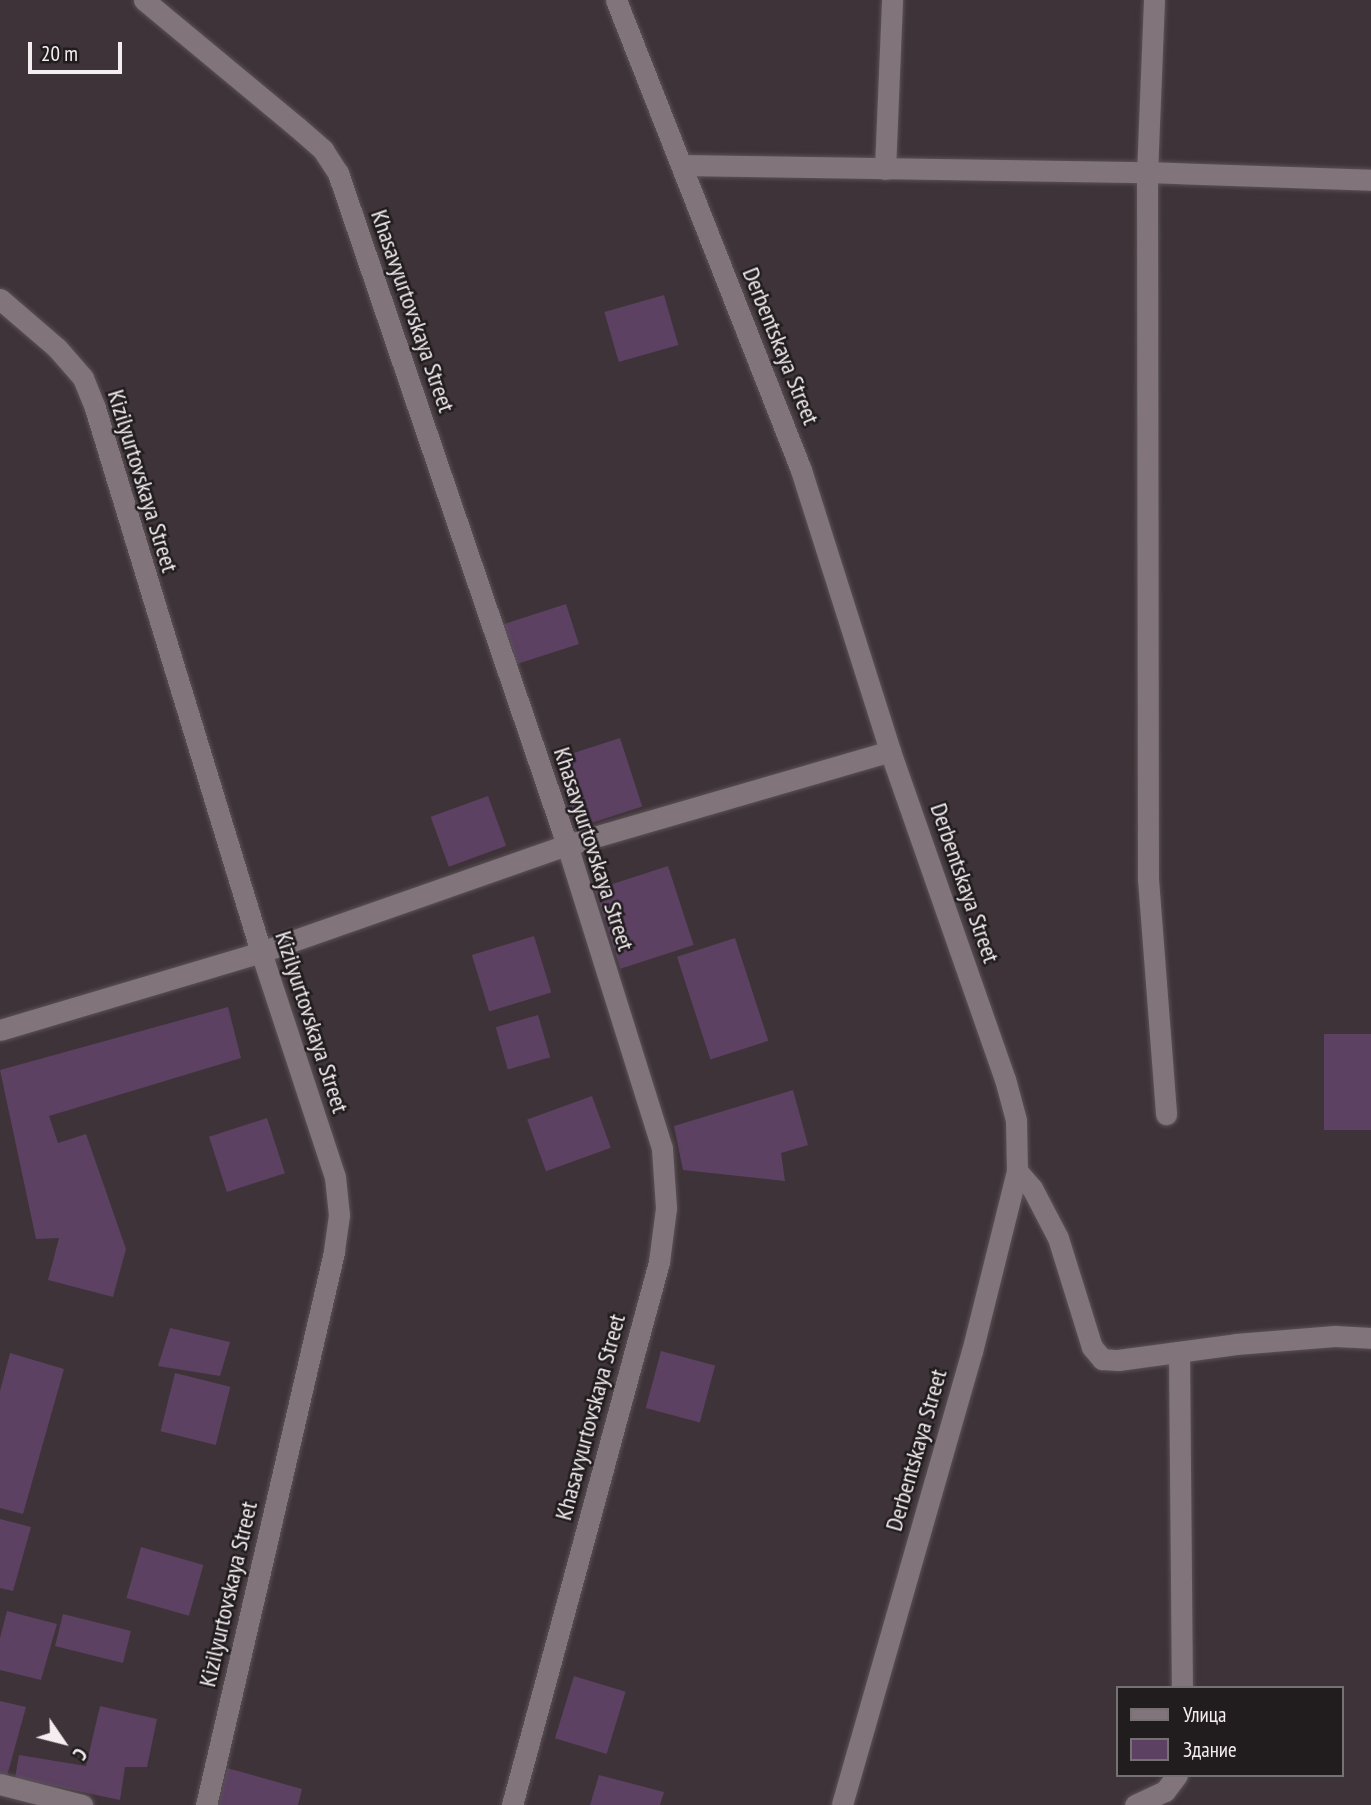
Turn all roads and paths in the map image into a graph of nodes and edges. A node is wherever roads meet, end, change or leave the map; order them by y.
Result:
1 (144, 0) edge
2 (616, 0) edge
3 (892, 0) edge
4 (1153, 0) edge
5 (681, 166) junction
6 (885, 169) junction
7 (1147, 172) junction
8 (1371, 180) edge
9 (0, 299) edge
10 (890, 751) junction
11 (567, 845) junction
12 (261, 952) junction
13 (0, 1030) edge
14 (1166, 1114) dead end
15 (1017, 1171) junction
16 (1371, 1338) edge
17 (1179, 1352) junction
18 (1182, 1686) edge
19 (1176, 1777) edge
20 (0, 1784) edge
21 (82, 1805) edge
22 (206, 1805) edge
23 (512, 1805) edge
24 (842, 1805) edge
25 (1135, 1805) edge

1 - 11 street, Khasavyurtovskaya Street
2 - 5 street, Derbentskaya Street
3 - 6 street
4 - 7 street
5 - 6 street
5 - 10 street, Derbentskaya Street
6 - 7 street
7 - 8 street
7 - 14 street
9 - 12 street, Kizilyurtovskaya Street
10 - 11 street
10 - 15 street, Derbentskaya Street
11 - 12 street
11 - 23 street, Khasavyurtovskaya Street
12 - 13 street
12 - 22 street, Kizilyurtovskaya Street
15 - 17 street
15 - 24 street, Derbentskaya Street
16 - 17 street
17 - 18 street
19 - 25 street
20 - 21 street

